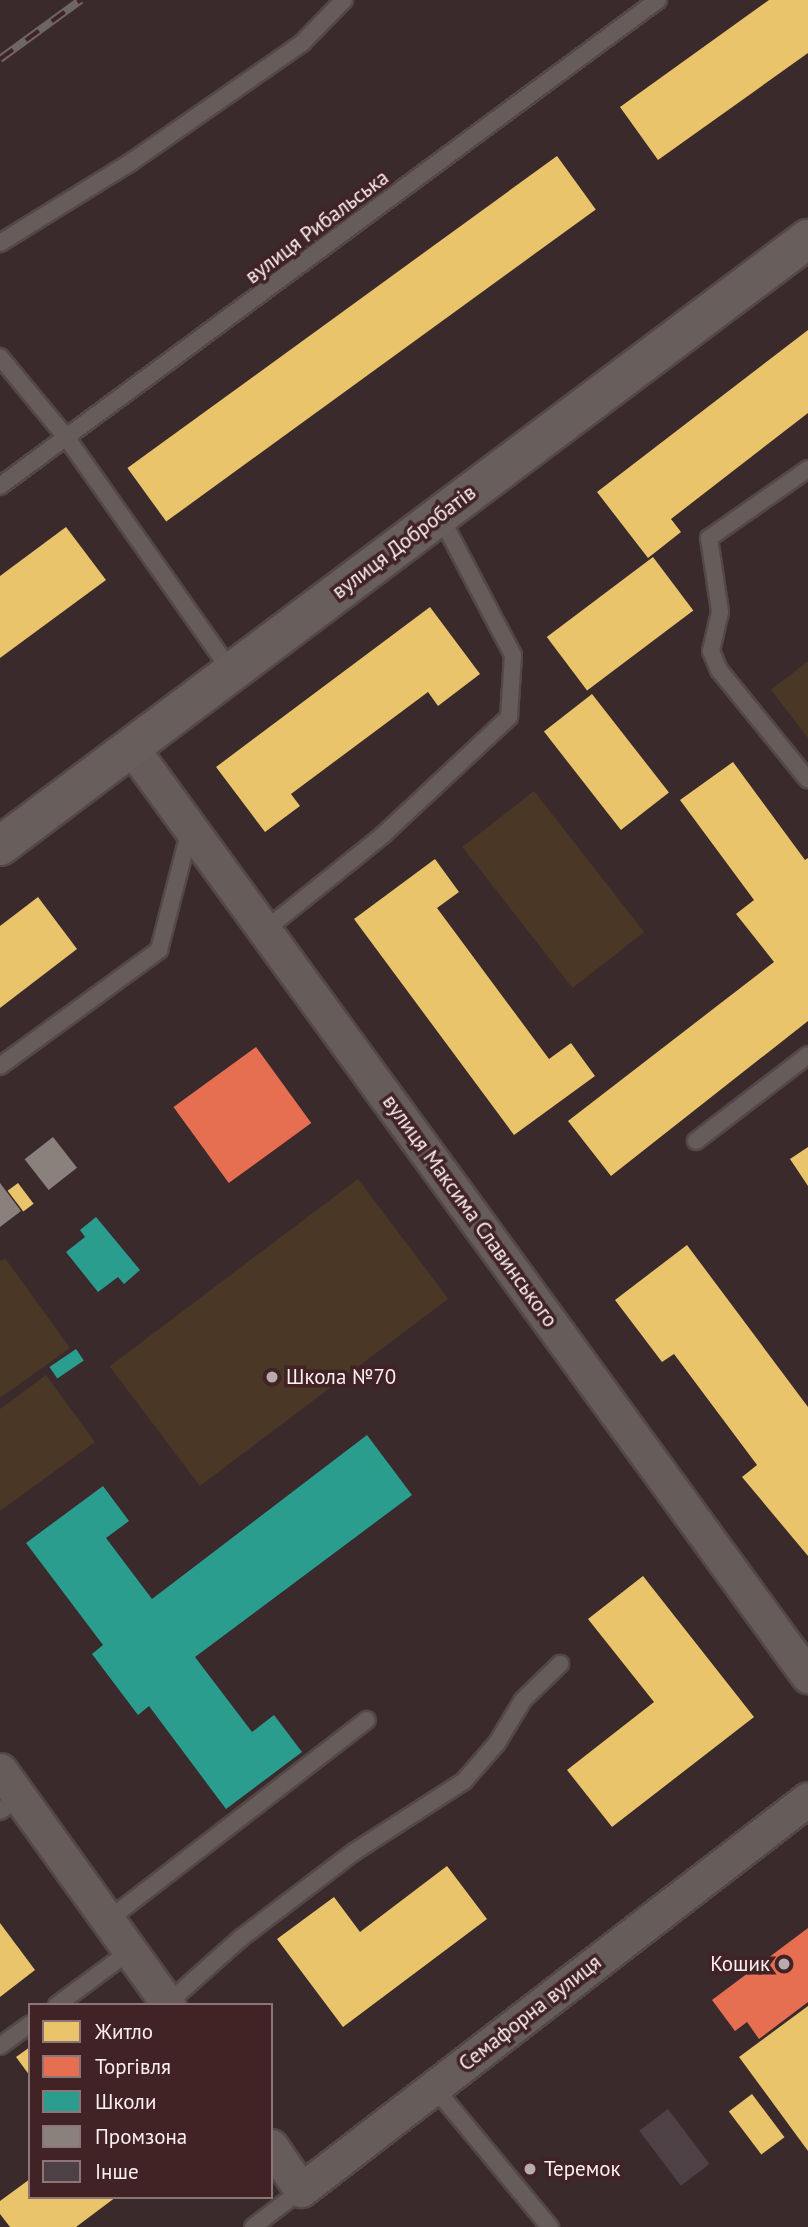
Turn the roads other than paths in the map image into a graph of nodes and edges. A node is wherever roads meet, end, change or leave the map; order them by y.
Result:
1 (344, 0) edge
2 (658, 0) edge
3 (808, 239) edge
4 (0, 243) edge
5 (0, 357) edge
6 (66, 437) junction
7 (808, 469) edge
8 (0, 486) edge
9 (439, 515) junction
10 (233, 673) junction
11 (131, 747) junction
12 (808, 780) edge
13 (190, 827) junction
14 (0, 846) edge
15 (265, 930) junction
16 (808, 1055) edge
17 (0, 1066) edge
18 (696, 1141) dead end
19 (559, 1664) dead end
20 (808, 1676) edge
21 (367, 1720) dead end
22 (0, 1770) edge
23 (808, 1799) edge
24 (10, 1804) edge
25 (108, 1920) junction
26 (130, 1951) junction
27 (60, 2003) edge
28 (168, 2003) edge
29 (170, 2003) edge
30 (28, 2025) edge
31 (0, 2046) edge
32 (434, 2087) junction
33 (273, 2149) edge
34 (301, 2190) junction
35 (253, 2227) edge
36 (550, 2227) edge

1 - 4 lane
2 - 6 lane, вулиця Рибальська
3 - 9 street, вулиця Добробатів
5 - 6 lane
6 - 8 lane, вулиця Рибальська
6 - 10 lane
7 - 12 lane
9 - 10 street, вулиця Добробатів
9 - 15 lane
10 - 11 street, вулиця Добробатів
11 - 13 street, вулиця Максима Славинського
11 - 14 street, вулиця Добробатів
13 - 15 street, вулиця Максима Славинського
13 - 17 lane
15 - 20 street, вулиця Максима Славинського
16 - 18 lane
19 - 29 lane
21 - 25 lane
22 - 24 street
23 - 32 street, Семафорна вулиця
24 - 25 street
25 - 26 street
26 - 27 lane
26 - 28 street
30 - 31 lane
32 - 34 street, Семафорна вулиця
32 - 36 lane
33 - 34 street
34 - 35 lane, Семафорна вулиця

